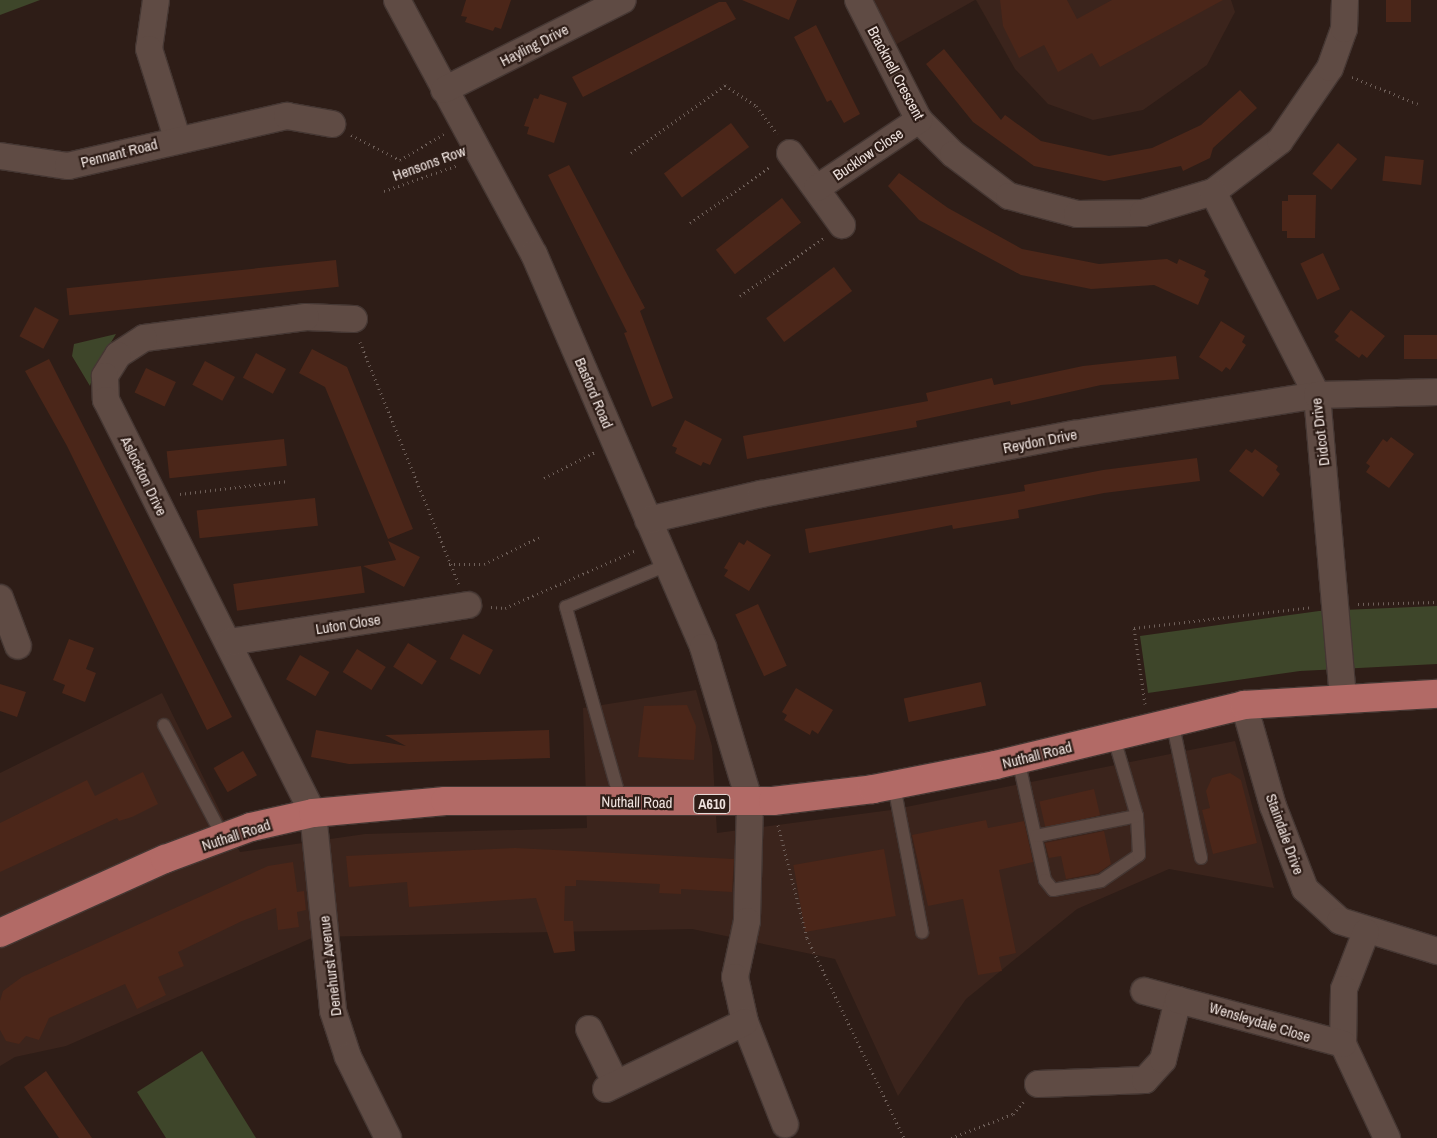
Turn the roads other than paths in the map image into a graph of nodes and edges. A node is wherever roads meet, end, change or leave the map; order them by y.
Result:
1 (156, 0) edge
2 (397, 0) edge
3 (623, 0) edge
4 (858, 0) edge
5 (1344, 0) edge
6 (444, 90) junction
7 (919, 120) junction
8 (332, 124) road end
9 (177, 138) junction
10 (790, 153) road end
11 (0, 156) edge
12 (817, 188) junction
13 (1213, 192) junction
14 (842, 225) road end
15 (354, 319) road end
16 (1437, 392) edge
17 (1317, 395) junction
18 (652, 531) junction
19 (667, 565) junction
20 (0, 598) edge
21 (468, 605) road end
22 (229, 642) junction
23 (18, 646) dead end
24 (1437, 694) edge
25 (1343, 696) junction
26 (1244, 705) junction
27 (1160, 724) junction
28 (164, 725) dead end
29 (1113, 735) junction
30 (1018, 760) junction
31 (894, 786) junction
32 (621, 802) junction
33 (761, 802) junction
34 (313, 813) junction
35 (1137, 816) junction
36 (1036, 836) junction
37 (223, 837) junction
38 (1201, 858) dead end
39 (922, 932) dead end
40 (1366, 932) junction
41 (0, 933) edge
42 (1437, 951) edge
43 (1144, 991) dead end
44 (1178, 1000) junction
45 (745, 1022) junction
46 (589, 1029) dead end
47 (1342, 1044) junction
48 (1038, 1084) road end
49 (784, 1124) dead end
50 (388, 1138) edge
51 (1387, 1138) edge

1 - 9 street, Pennant Road
2 - 6 street, Basford Road
3 - 6 street, Hayling Drive
4 - 7 street, Bracknell Crescent
5 - 13 street, Bracknell Crescent
6 - 18 street, Basford Road
7 - 12 street, Bucklow Close
7 - 13 street, Bracknell Crescent
8 - 9 street, Pennant Road
9 - 11 street, Pennant Road
10 - 12 street, Bucklow Close
12 - 14 street, Bucklow Close
13 - 17 street, Didcot Drive
15 - 22 street, Aslockton Drive
16 - 17 street, Reydon Drive
17 - 18 street, Reydon Drive
17 - 25 street, Didcot Drive
18 - 19 street, Basford Road
19 - 32 lane
19 - 33 street, Basford Road
20 - 23 street
21 - 22 street, Luton Close
22 - 34 street, Aslockton Drive
24 - 25 highway, Nuthall Road / A610
25 - 26 highway, Nuthall Road / A610
26 - 27 highway, Nuthall Road / A610
26 - 40 street, Staindale Drive
27 - 29 highway, Nuthall Road / A610
27 - 38 lane
28 - 37 lane
29 - 30 highway, Nuthall Road / A610
29 - 35 lane
30 - 31 highway, Nuthall Road / A610
30 - 36 lane
31 - 33 highway, Nuthall Road / A610
31 - 39 lane
32 - 33 highway, Nuthall Road / A610
32 - 34 highway, Nuthall Road / A610
33 - 45 street, Basford Road
34 - 37 highway, Nuthall Road / A610
34 - 50 street, Denehurst Avenue
35 - 36 lane
35 - 36 lane
37 - 41 highway, Nuthall Road / A610
40 - 42 street, Staindale Drive
40 - 47 street
43 - 44 street, Wensleydale Close
44 - 47 street, Wensleydale Close
44 - 48 street
45 - 46 street
45 - 49 street, Basford Road
47 - 51 street

